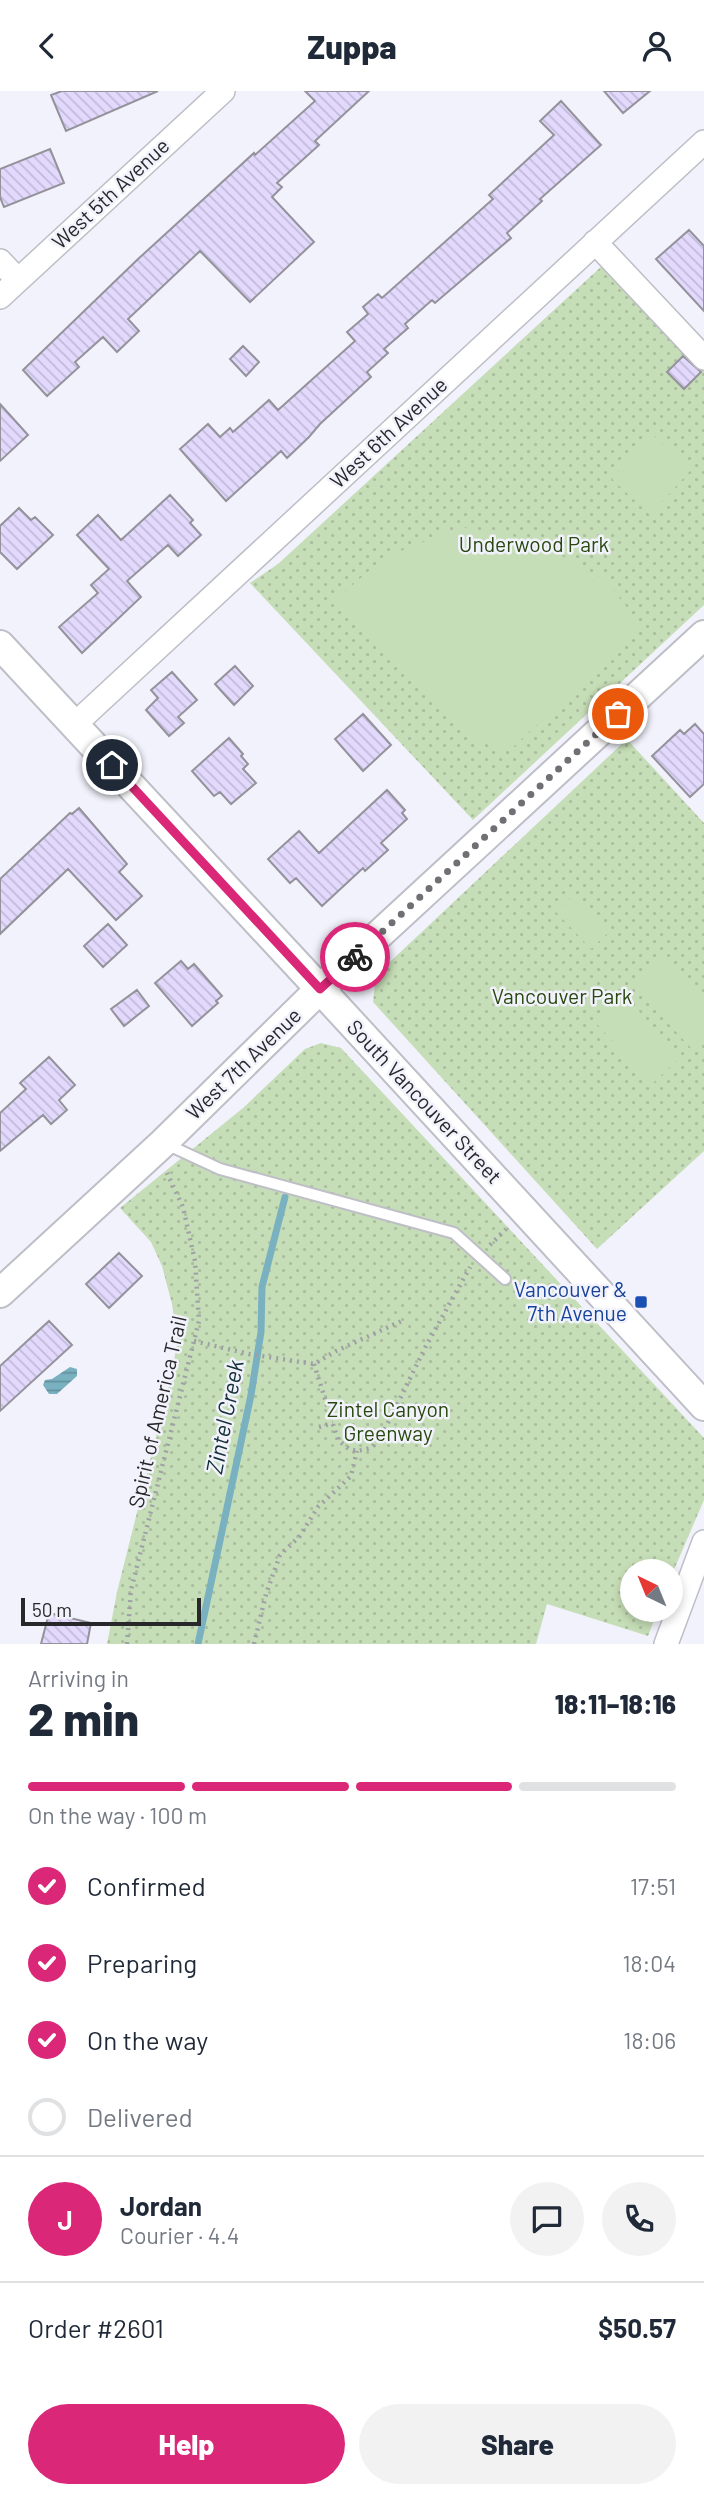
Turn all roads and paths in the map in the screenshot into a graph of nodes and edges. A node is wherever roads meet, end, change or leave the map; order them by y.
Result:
1 (223, 91) edge
2 (704, 142) edge
3 (595, 242) junction
4 (0, 261) edge
5 (18, 280) junction
6 (0, 297) edge
7 (704, 358) edge
8 (704, 635) edge
9 (0, 645) edge
10 (74, 725) junction
11 (320, 989) junction
12 (159, 1147) junction
13 (525, 1211) junction
14 (479, 1257) junction
15 (505, 1279) dead end
16 (0, 1293) edge
17 (404, 1320) dead end
18 (194, 1341) junction
19 (314, 1364) junction
20 (703, 1402) edge
21 (332, 1423) junction
22 (319, 1427) dead end
23 (357, 1451) junction
24 (704, 1542) edge
25 (127, 1644) edge
26 (254, 1644) edge
27 (666, 1644) edge

1 - 5 street, West 5th Avenue
2 - 3 street, West 6th Avenue
3 - 7 street
3 - 10 street, West 6th Avenue
4 - 5 street
5 - 6 street, West 5th Avenue
8 - 11 street, West 7th Avenue
9 - 10 street, South Vancouver Street
10 - 11 street, South Vancouver Street
11 - 12 street, West 7th Avenue
11 - 13 street, South Vancouver Street
12 - 14 lane
12 - 16 street, West 7th Avenue
12 - 18 path, Spirit of America Trail
13 - 14 path
13 - 20 street, South Vancouver Street
14 - 15 lane
14 - 23 path
17 - 19 path
18 - 19 path
18 - 25 path, Spirit of America Trail
19 - 21 path
21 - 22 path
21 - 23 path
23 - 26 path
24 - 27 street

